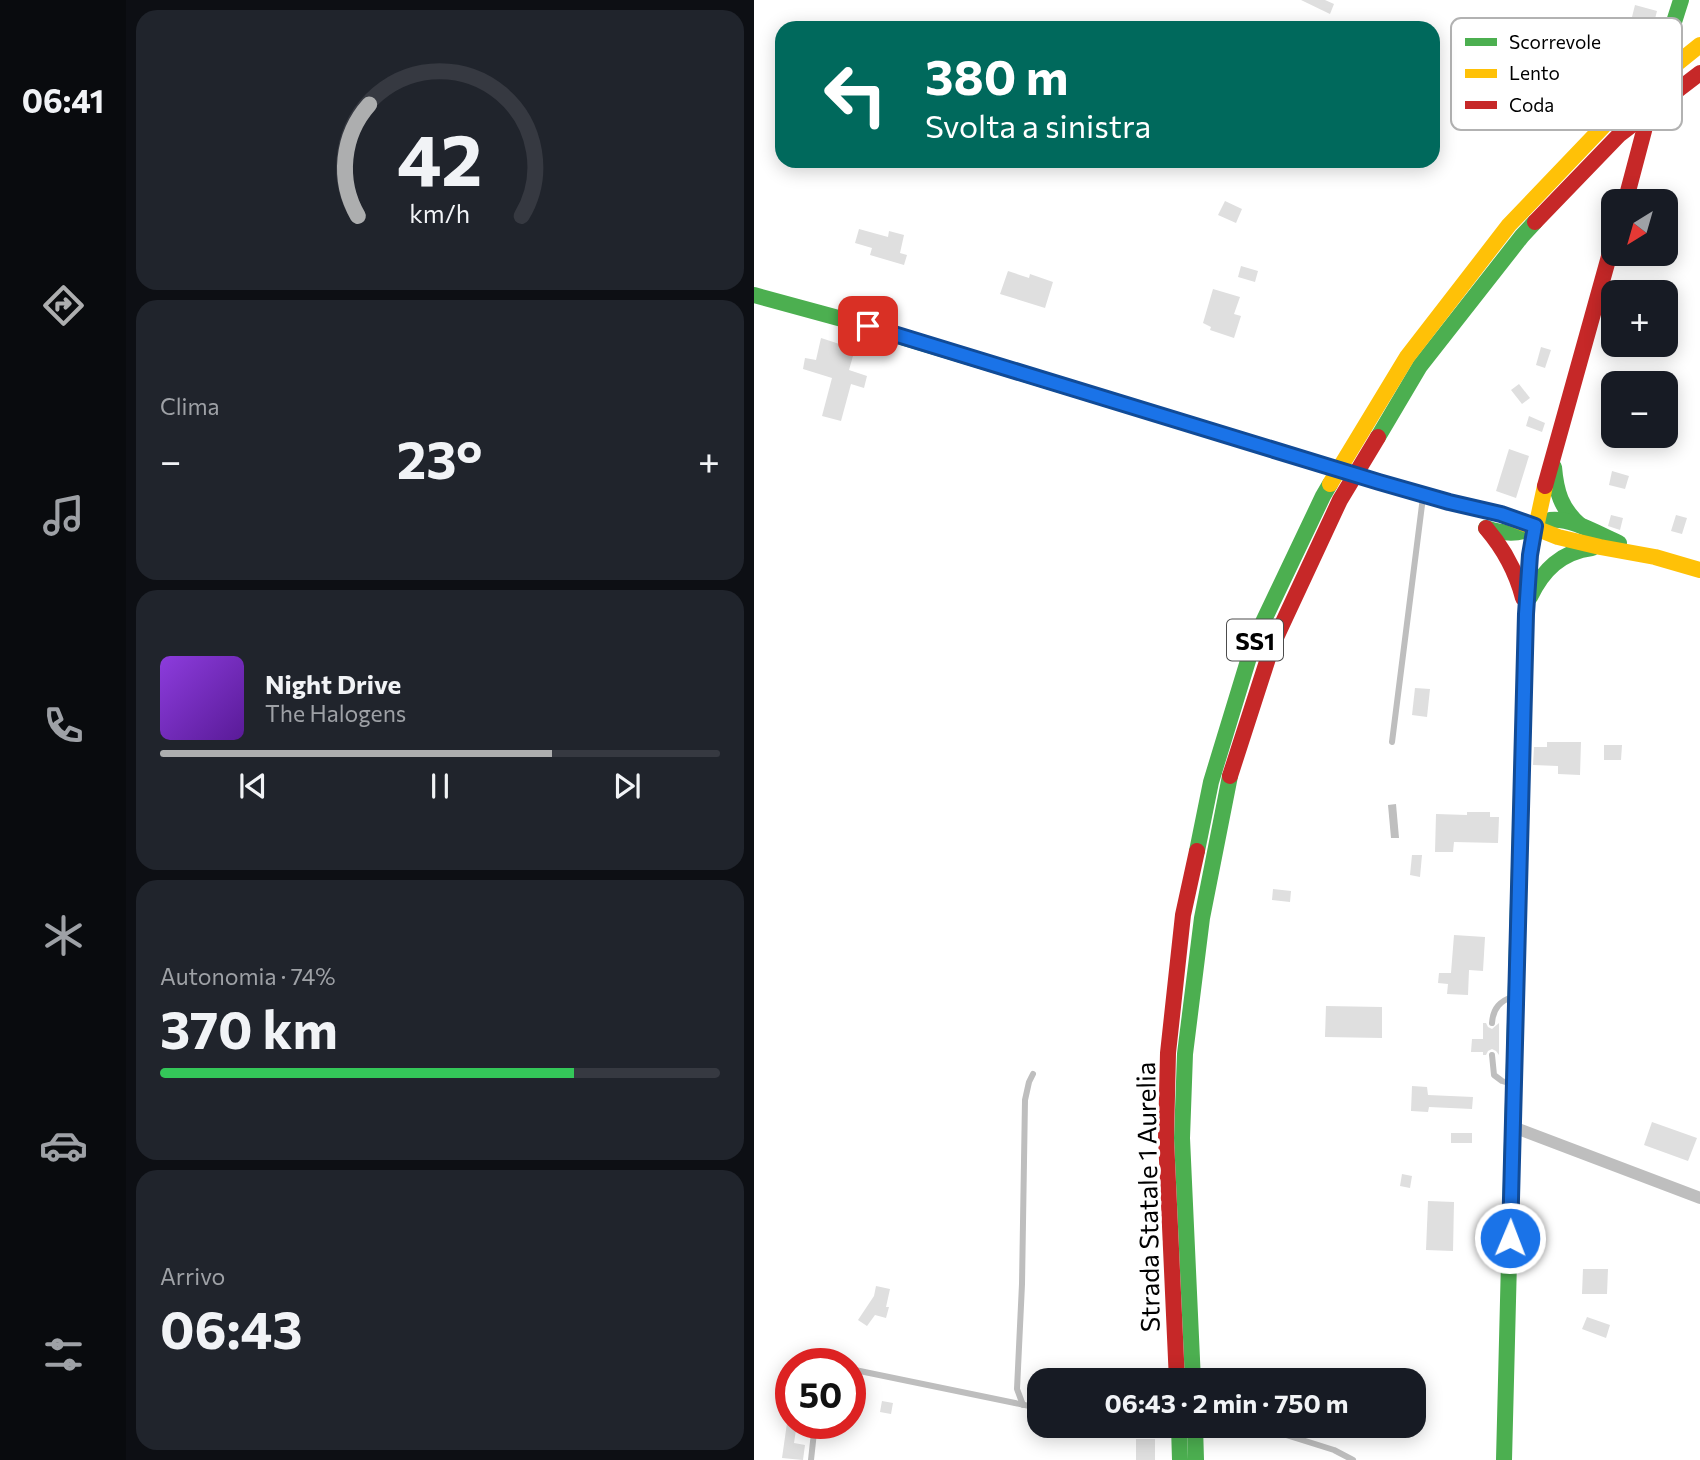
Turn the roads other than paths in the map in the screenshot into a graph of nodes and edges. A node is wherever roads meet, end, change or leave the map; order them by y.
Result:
1 (1681, 0) edge
2 (1676, 18) edge
3 (1700, 46) edge
4 (1682, 60) edge
5 (1700, 73) edge
6 (1682, 87) edge
7 (1600, 130) edge
8 (1626, 130) edge
9 (1645, 130) edge
10 (1628, 189) edge
11 (1606, 266) edge
12 (754, 295) edge
13 (1553, 453) junction
14 (1424, 495) junction
15 (1449, 502) junction
16 (1535, 526) junction
17 (1582, 527) junction
18 (1486, 528) junction
19 (1600, 547) junction
20 (1655, 557) junction
21 (1700, 570) edge
22 (1526, 614) junction
23 (1392, 742) dead end
24 (1516, 996) junction
25 (1492, 1023) dead end
26 (1492, 1055) dead end
27 (1033, 1074) dead end
28 (1514, 1084) junction
29 (1513, 1127) junction
30 (1700, 1198) edge
31 (1176, 1368) edge
32 (1192, 1368) edge
33 (866, 1372) edge
34 (1023, 1405) junction
35 (1027, 1406) edge
36 (1179, 1438) edge
37 (1195, 1438) edge
38 (1296, 1438) edge
39 (813, 1439) edge
40 (811, 1460) edge
41 (1180, 1460) edge
42 (1196, 1460) edge
43 (1352, 1460) edge
44 (1504, 1460) edge

1 - 2 main road, bridge
3 - 4 main road, Strada Statale 1 Aurelia / SS1
5 - 6 main road, Strada Statale 1 Aurelia / SS1
7 - 31 main road, Strada Statale 1 Aurelia / SS1
8 - 32 main road, Strada Statale 1 Aurelia / SS1
9 - 10 main road, bridge
11 - 13 main road
12 - 14 main road, bridge
13 - 16 main road
13 - 17 main road
14 - 15 main road
14 - 23 lane
15 - 16 main road
15 - 18 main road
16 - 17 main road
16 - 18 main road
16 - 19 main road
16 - 22 main road
17 - 20 main road
18 - 22 main road
19 - 20 main road
19 - 22 main road
20 - 21 main road
22 - 24 main road
24 - 25 lane
24 - 28 main road
26 - 28 lane
27 - 34 lane
28 - 29 main road
29 - 30 street
29 - 44 main road
33 - 34 lane
34 - 35 lane
36 - 41 main road
37 - 42 main road
38 - 43 lane
39 - 40 lane

